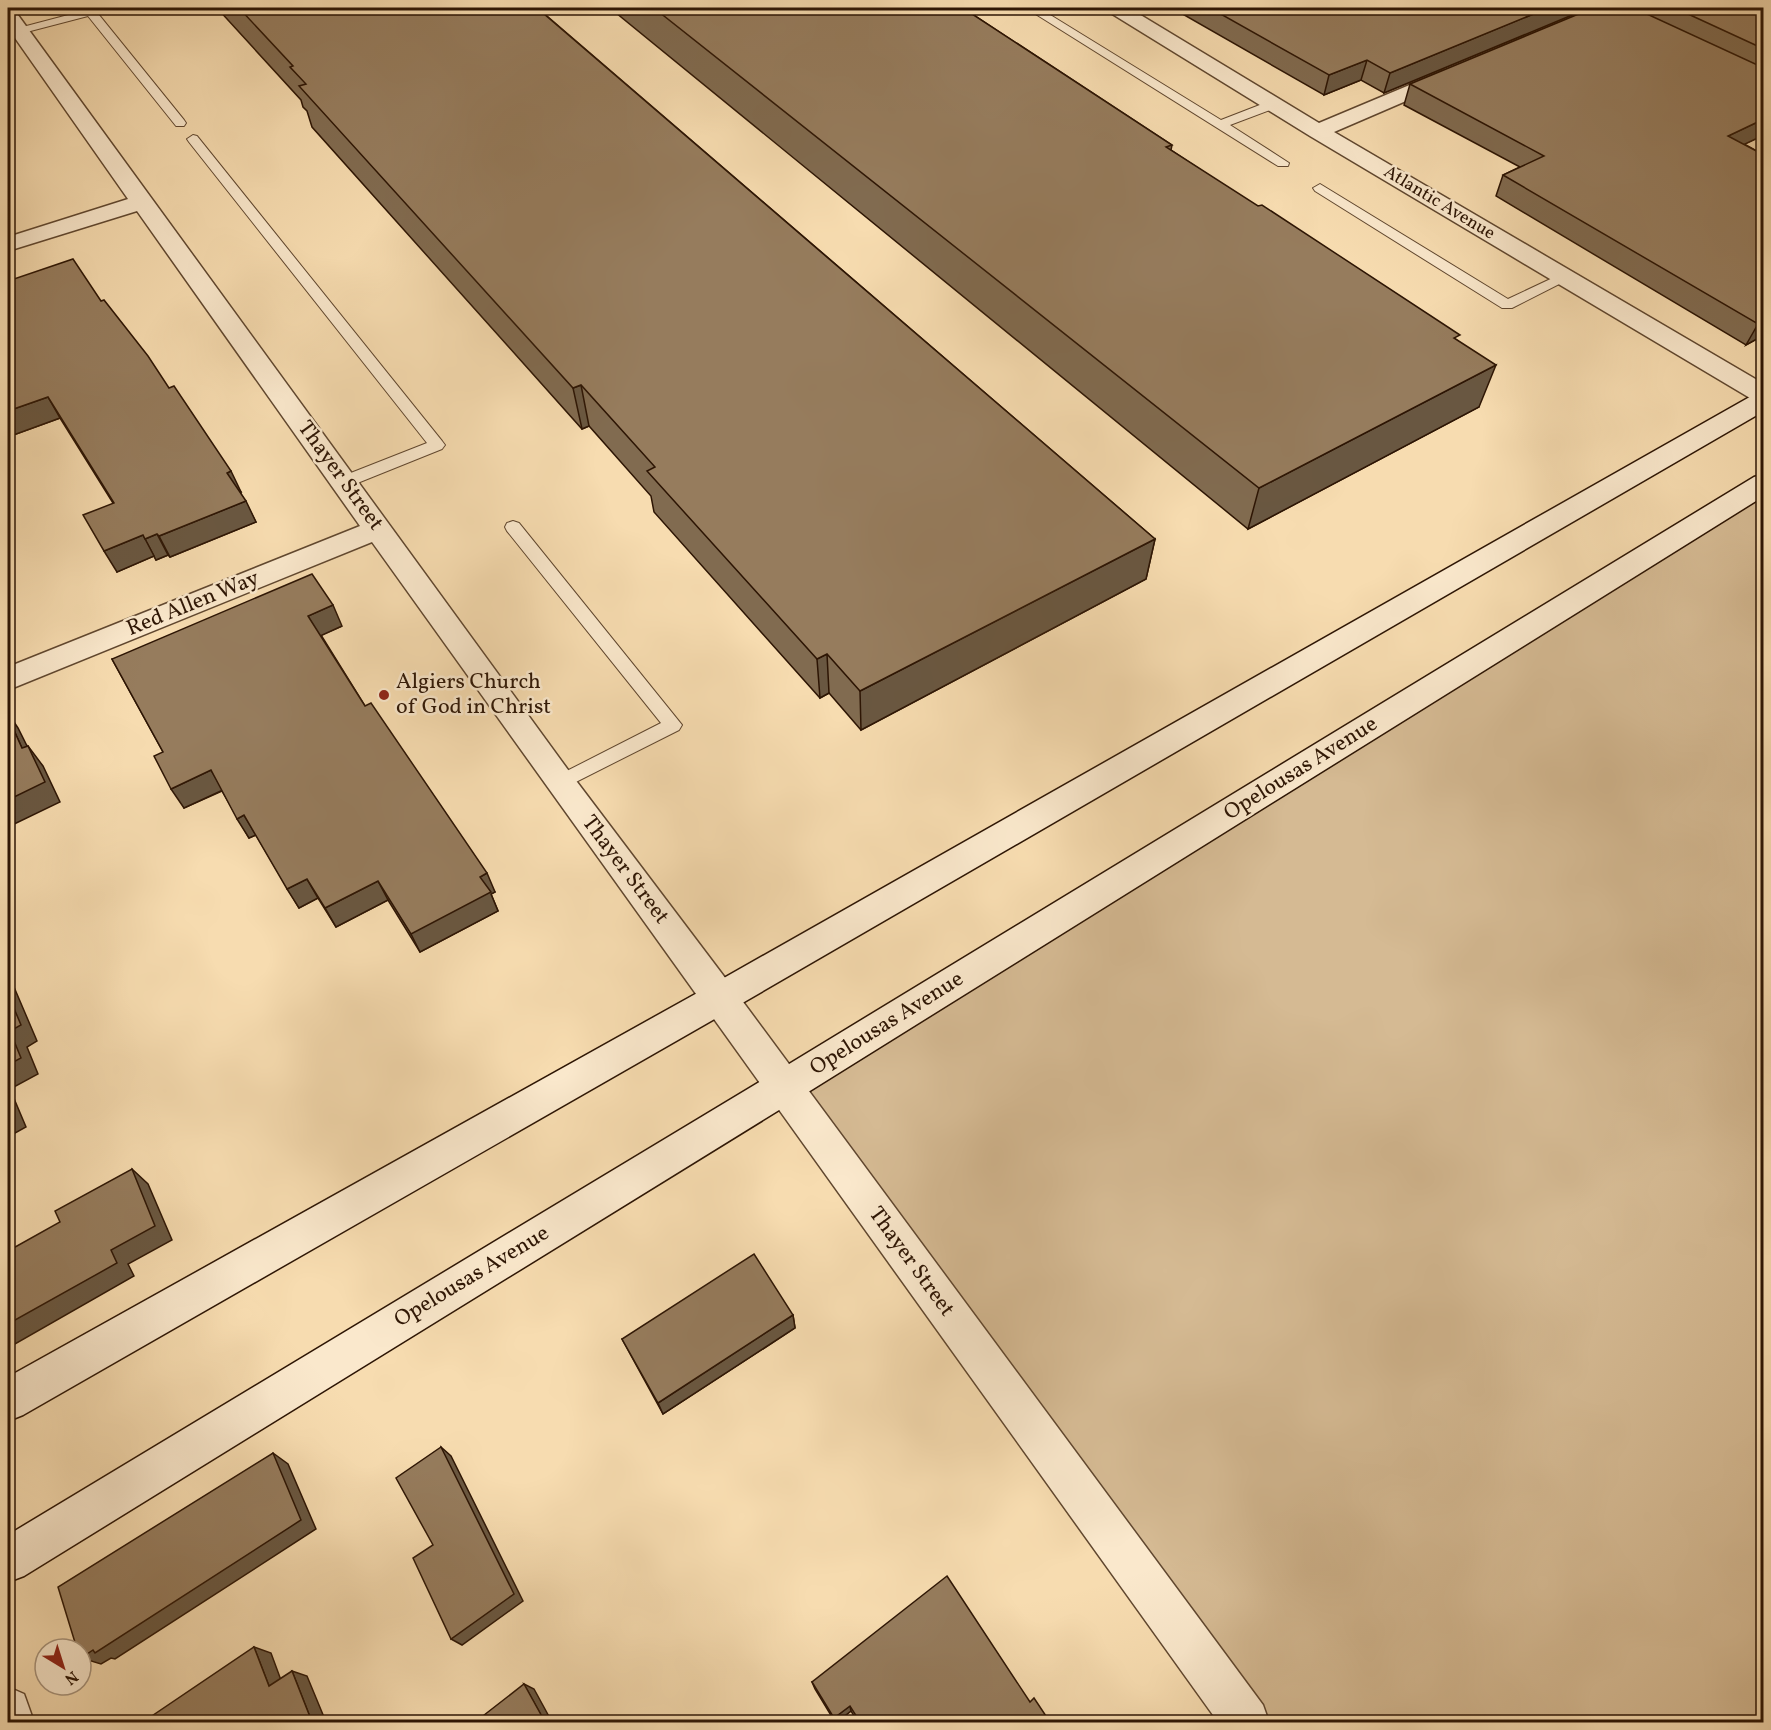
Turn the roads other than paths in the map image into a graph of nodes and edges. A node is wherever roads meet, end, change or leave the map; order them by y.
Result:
1 (1032, 8) edge
2 (1116, 8) edge
3 (13, 23) edge
4 (1468, 67) edge
5 (1274, 104) junction
6 (180, 123) dead end
7 (1221, 124) junction
8 (1318, 131) junction
9 (193, 139) dead end
10 (1283, 163) dead end
11 (1320, 188) dead end
12 (141, 202) junction
13 (8, 244) edge
14 (1564, 278) junction
15 (1764, 395) edge
16 (1764, 400) edge
17 (344, 482) junction
18 (1764, 483) edge
19 (513, 527) dead end
20 (378, 529) junction
21 (8, 679) edge
22 (560, 783) junction
23 (720, 998) junction
24 (784, 1087) junction
25 (8, 1400) edge
26 (8, 1560) edge
27 (8, 1710) edge
28 (11, 1722) edge
29 (1246, 1722) edge

1 - 7 lane
2 - 5 street, Atlantic Avenue
3 - 6 lane
3 - 12 street, Thayer Street
4 - 8 street
5 - 7 lane
5 - 8 street, Atlantic Avenue
7 - 10 lane
8 - 14 street, Atlantic Avenue
9 - 17 lane
11 - 14 lane
12 - 13 street
12 - 17 street, Thayer Street
14 - 15 street, Atlantic Avenue
16 - 23 street
17 - 20 street, Thayer Street
18 - 24 street, Opelousas Avenue
19 - 22 lane
20 - 21 street, Red Allen Way
20 - 22 street, Thayer Street
22 - 23 street, Thayer Street
23 - 24 street, Thayer Street
23 - 25 street
24 - 26 street, Opelousas Avenue
24 - 29 street, Thayer Street
27 - 28 street

